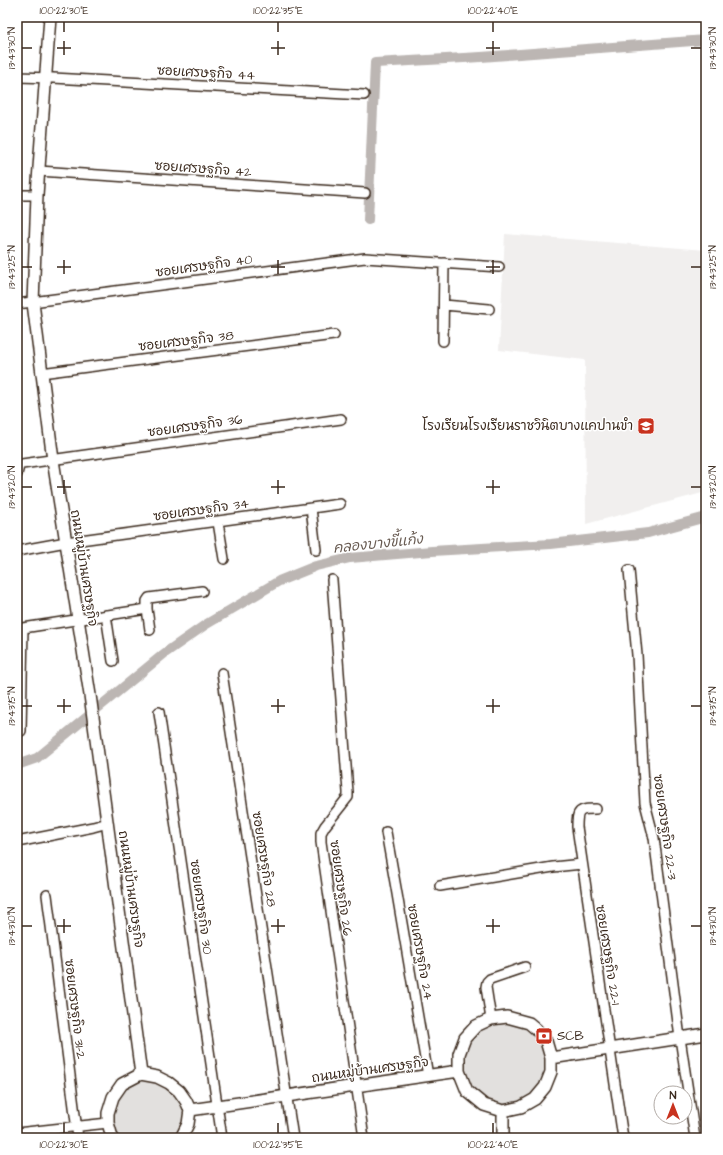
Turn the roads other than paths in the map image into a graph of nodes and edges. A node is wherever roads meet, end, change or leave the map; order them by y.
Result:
1 (50, 17) edge
2 (17, 77) edge
3 (46, 78) junction
4 (364, 95) dead end
5 (39, 171) junction
6 (365, 193) dead end
7 (17, 194) edge
8 (37, 195) junction
9 (444, 263) junction
10 (499, 267) dead end
11 (33, 303) junction
12 (17, 304) edge
13 (444, 305) junction
14 (489, 309) dead end
15 (334, 335) dead end
16 (443, 341) dead end
17 (41, 373) junction
18 (341, 419) dead end
19 (53, 460) junction
20 (17, 474) edge
21 (340, 504) dead end
22 (311, 508) junction
23 (218, 522) junction
24 (66, 542) junction
25 (316, 550) dead end
26 (17, 551) edge
27 (224, 559) dead end
28 (629, 570) dead end
29 (332, 580) dead end
30 (202, 591) dead end
31 (147, 609) junction
32 (106, 615) junction
33 (79, 619) junction
34 (150, 630) dead end
35 (113, 662) dead end
36 (222, 673) dead end
37 (159, 712) dead end
38 (21, 731) dead end
39 (596, 809) dead end
40 (108, 823) junction
41 (386, 832) dead end
42 (17, 842) edge
43 (582, 864) junction
44 (440, 886) dead end
45 (47, 895) dead end
46 (525, 967) dead end
47 (491, 1019) junction
48 (706, 1034) edge
49 (680, 1038) junction
50 (609, 1049) junction
51 (551, 1058) junction
52 (459, 1071) junction
53 (141, 1074) junction
54 (428, 1076) junction
55 (356, 1086) junction
56 (288, 1096) junction
57 (217, 1106) junction
58 (190, 1110) junction
59 (503, 1111) junction
60 (108, 1123) junction
61 (76, 1127) junction
62 (17, 1133) edge
63 (78, 1138) edge
64 (113, 1138) edge
65 (181, 1138) edge
66 (222, 1138) edge
67 (293, 1138) edge
68 (364, 1138) edge
69 (503, 1138) edge
70 (623, 1138) edge
71 (695, 1138) edge

1 - 3 street, ถนนหมู่บ้านเศรษฐกิจ
2 - 3 street, ซอยเศรษฐกิจ 44
3 - 4 street, ซอยเศรษฐกิจ 44
3 - 5 street, ถนนหมู่บ้านเศรษฐกิจ
5 - 6 street, ซอยเศรษฐกิจ 42
5 - 8 street, ถนนหมู่บ้านเศรษฐกิจ
7 - 8 street
8 - 11 street, ถนนหมู่บ้านเศรษฐกิจ
9 - 10 street, ซอยเศรษฐกิจ 40
9 - 11 street, ซอยเศรษฐกิจ 40
9 - 13 street
11 - 12 street, ซอยเศรษฐกิจ 40
11 - 17 street, ถนนหมู่บ้านเศรษฐกิจ
13 - 14 street
13 - 16 street
15 - 17 street, ซอยเศรษฐกิจ 38
17 - 19 street, ถนนหมู่บ้านเศรษฐกิจ
18 - 19 street, ซอยเศรษฐกิจ 36
19 - 20 street, ซอยเศรษฐกิจ 36
19 - 24 street, ถนนหมู่บ้านเศรษฐกิจ
21 - 22 street, ซอยเศรษฐกิจ 34
22 - 23 street, ซอยเศรษฐกิจ 34
22 - 25 street
23 - 24 street, ซอยเศรษฐกิจ 34
23 - 27 street
24 - 26 street, ซอยเศรษฐกิจ 34
24 - 33 street, ถนนหมู่บ้านเศรษฐกิจ
28 - 49 street, ซอยเศรษฐกิจ 22-3
29 - 55 street, ซอยเศรษฐกิจ 26
30 - 31 street
31 - 32 street
31 - 34 street
32 - 33 street
32 - 35 street
33 - 38 street
33 - 40 street, ถนนหมู่บ้านเศรษฐกิจ
36 - 56 street, ซอยเศรษฐกิจ 28
37 - 57 street, ซอยเศรษฐกิจ 30
39 - 43 street, ซอยเศรษฐกิจ 22-1
40 - 42 street
40 - 53 street, ถนนหมู่บ้านเศรษฐกิจ
41 - 54 street, ซอยเศรษฐกิจ 24
43 - 44 street
43 - 50 street, ซอยเศรษฐกิจ 22-1
45 - 61 street, ซอยเศรษฐกิจ 31-2
46 - 47 street
47 - 51 street
47 - 52 street
48 - 49 street
49 - 50 street
49 - 71 street, ซอยเศรษฐกิจ 22-3
50 - 51 street
50 - 70 street, ซอยเศรษฐกิจ 22-1
51 - 59 street
52 - 54 street, ถนนหมู่บ้านเศรษฐกิจ
52 - 59 street
53 - 58 street
53 - 60 street
54 - 55 street, ถนนหมู่บ้านเศรษฐกิจ
55 - 56 street, ถนนหมู่บ้านเศรษฐกิจ
55 - 68 street, ซอยเศรษฐกิจ 26
56 - 57 street, ถนนหมู่บ้านเศรษฐกิจ
56 - 67 street, ซอยเศรษฐกิจ 28
57 - 58 street, ถนนหมู่บ้านเศรษฐกิจ
57 - 66 street, ซอยเศรษฐกิจ 30
58 - 65 street
59 - 69 street
60 - 61 street
60 - 64 street
61 - 62 street
61 - 63 street, ซอยเศรษฐกิจ 31-2

